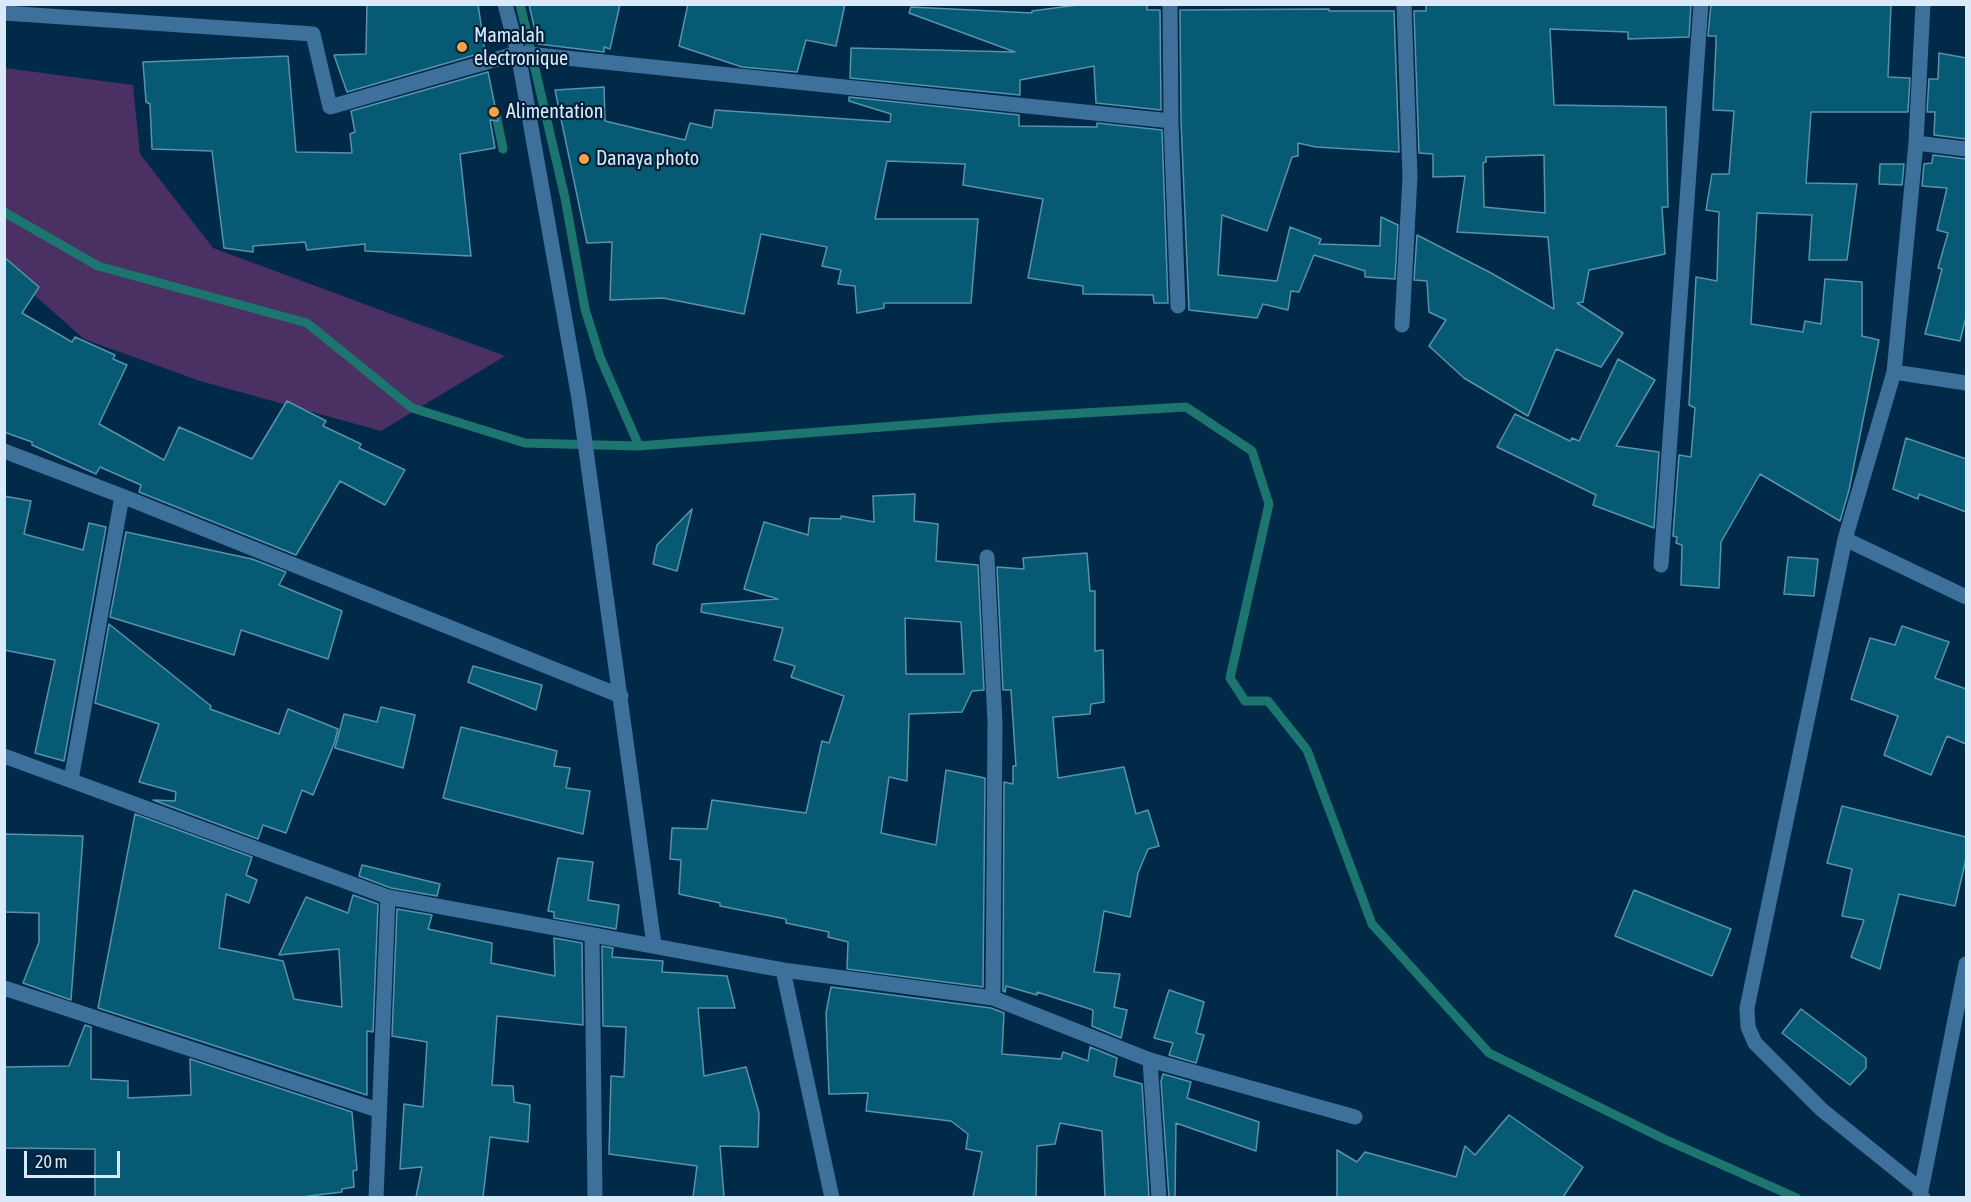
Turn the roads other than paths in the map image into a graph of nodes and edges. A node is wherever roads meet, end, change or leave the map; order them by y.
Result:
1 (505, 4) edge
2 (1170, 4) edge
3 (1404, 4) edge
4 (1701, 4) edge
5 (1923, 4) edge
6 (4, 13) edge
7 (518, 53) junction
8 (1171, 121) junction
9 (1916, 143) junction
10 (1966, 149) edge
11 (1178, 306) dead end
12 (1402, 325) dead end
13 (1894, 372) junction
14 (1966, 384) edge
15 (4, 451) edge
16 (122, 495) junction
17 (1845, 539) junction
18 (987, 557) dead end
19 (1661, 565) dead end
20 (1966, 597) edge
21 (621, 696) junction
22 (4, 756) edge
23 (71, 780) junction
24 (388, 897) junction
25 (592, 934) junction
26 (654, 945) junction
27 (1966, 964) edge
28 (783, 970) junction
29 (4, 988) edge
30 (993, 998) junction
31 (1149, 1060) junction
32 (378, 1110) junction
33 (1355, 1117) dead end
34 (376, 1197) edge
35 (595, 1197) edge
36 (832, 1197) edge
37 (1160, 1197) edge
38 (1922, 1197) edge

1 - 7 street
2 - 8 street
3 - 12 street
4 - 19 street
5 - 9 street
6 - 7 street
7 - 8 street
7 - 21 street
8 - 11 street
9 - 10 street
9 - 13 street
13 - 14 street
13 - 17 street
15 - 16 street
16 - 21 street
16 - 23 street
17 - 20 street
17 - 38 street
18 - 30 street
21 - 26 street
22 - 23 street
23 - 24 street
24 - 25 street
24 - 32 street
25 - 26 street
25 - 35 street
26 - 28 street
27 - 38 street
28 - 30 street
28 - 36 street
29 - 32 street
30 - 31 street
31 - 33 street
31 - 37 street
32 - 34 street

